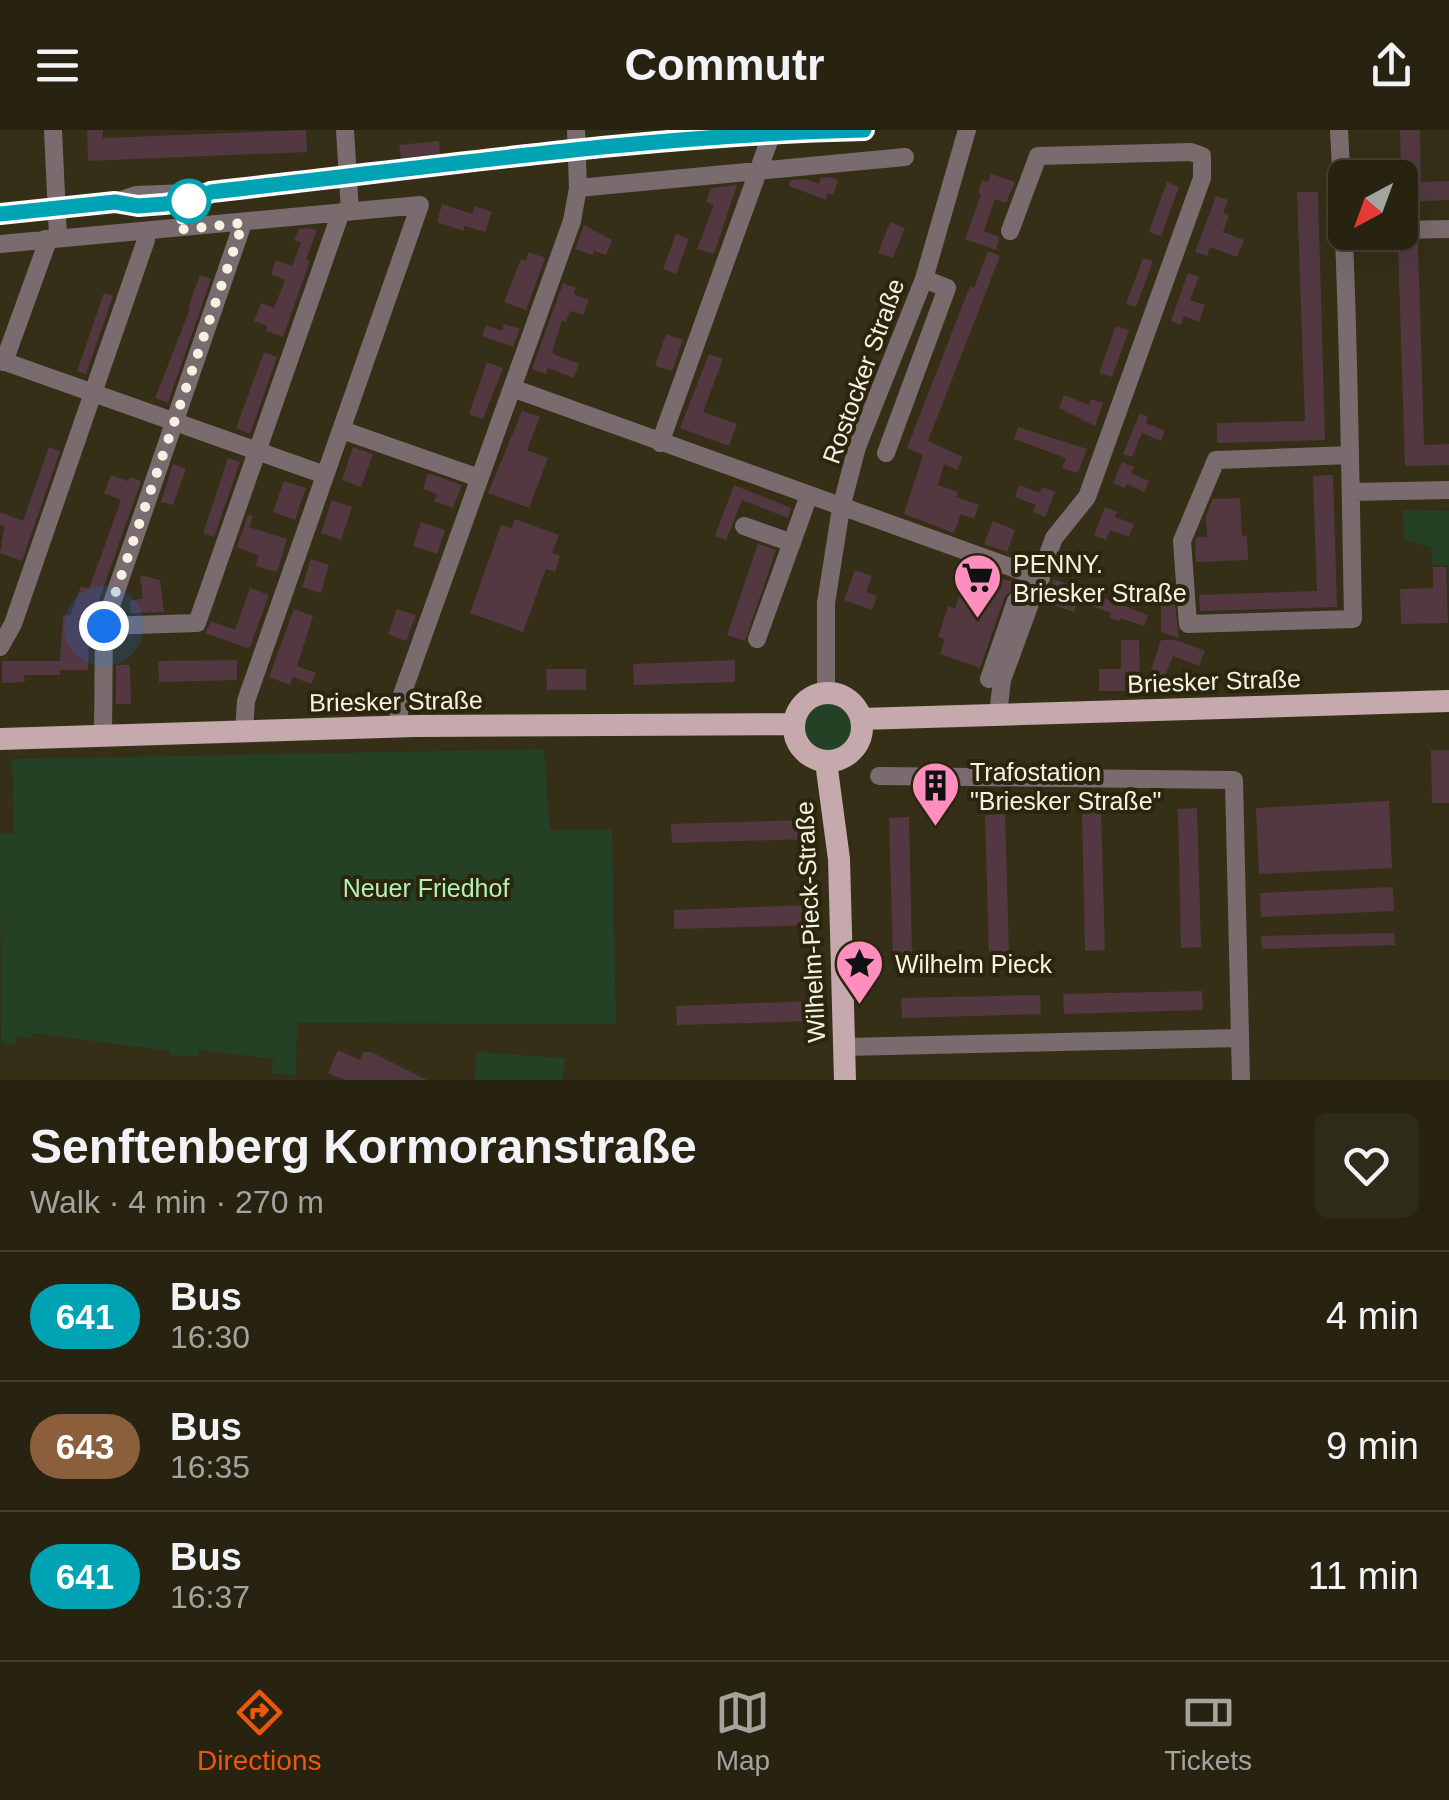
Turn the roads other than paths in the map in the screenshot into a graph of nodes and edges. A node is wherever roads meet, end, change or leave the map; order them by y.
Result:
1 (52, 130) edge
2 (345, 130) edge
3 (576, 130) edge
4 (860, 130) edge
5 (967, 130) edge
6 (1339, 130) edge
7 (773, 131) edge
8 (577, 150) junction
9 (904, 157) dead end
10 (1340, 160) edge
11 (759, 168) junction
12 (348, 177) junction
13 (578, 188) junction
14 (56, 207) junction
15 (346, 211) junction
16 (0, 214) edge
17 (243, 223) junction
18 (1449, 229) edge
19 (1418, 230) edge
20 (1010, 231) dead end
21 (144, 233) junction
22 (52, 238) junction
23 (0, 244) edge
24 (1344, 250) edge
25 (924, 279) junction
26 (2, 361) edge
27 (512, 388) junction
28 (93, 392) junction
29 (174, 422) junction
30 (342, 430) junction
31 (660, 443) junction
32 (256, 451) junction
33 (886, 452) dead end
34 (1350, 455) junction
35 (325, 475) junction
36 (479, 478) junction
37 (1449, 490) edge
38 (1351, 492) junction
39 (809, 495) junction
40 (841, 508) junction
41 (744, 526) dead end
42 (792, 542) junction
43 (1041, 578) junction
44 (1016, 601) dead end
45 (104, 626) junction
46 (757, 638) dead end
47 (0, 647) edge
48 (989, 679) dead end
49 (826, 693) junction
50 (1449, 701) edge
51 (998, 714) junction
52 (862, 720) junction
53 (794, 724) junction
54 (398, 727) junction
55 (244, 732) junction
56 (104, 735) junction
57 (0, 738) edge
58 (826, 762) junction
59 (880, 776) dead end
60 (1239, 1038) junction
61 (845, 1047) junction
62 (845, 1080) edge
63 (1241, 1080) edge

1 - 14 street
2 - 12 street
3 - 8 street
4 - 7 street
5 - 25 street, Rostocker Straße
6 - 10 street
7 - 8 street
7 - 11 street
8 - 12 street
8 - 13 street
9 - 11 street
11 - 13 street
11 - 31 street
12 - 14 street
12 - 15 street
13 - 27 street
14 - 16 street
14 - 22 street
15 - 17 street
15 - 30 street
15 - 32 street
17 - 21 street
17 - 29 street
18 - 19 street
20 - 43 street
21 - 22 street
21 - 28 street
22 - 23 street
22 - 26 street
24 - 34 street
25 - 33 street
25 - 40 street, Rostocker Straße
26 - 28 street
27 - 31 street
27 - 36 street
28 - 29 street
28 - 47 street
29 - 32 street
29 - 45 street
30 - 35 street
30 - 36 street
31 - 39 street
32 - 35 street
32 - 45 street
34 - 38 street
34 - 38 street
35 - 55 street
36 - 54 street
37 - 38 street
39 - 40 street
39 - 42 street
40 - 43 street
40 - 49 street, Rostocker Straße
41 - 42 street
42 - 46 street
43 - 51 street
44 - 48 street
45 - 56 street
49 - 52 main road
49 - 53 main road
50 - 51 main road, Briesker Straße
51 - 52 main road, Briesker Straße
52 - 58 main road
53 - 54 main road, Briesker Straße
53 - 58 main road
54 - 55 main road, Briesker Straße
55 - 56 main road, Briesker Straße
56 - 57 main road, Briesker Straße
58 - 61 main road, Wilhelm-Pieck-Straße
59 - 60 street
60 - 61 street
60 - 63 street
61 - 62 main road, Wilhelm-Pieck-Straße

